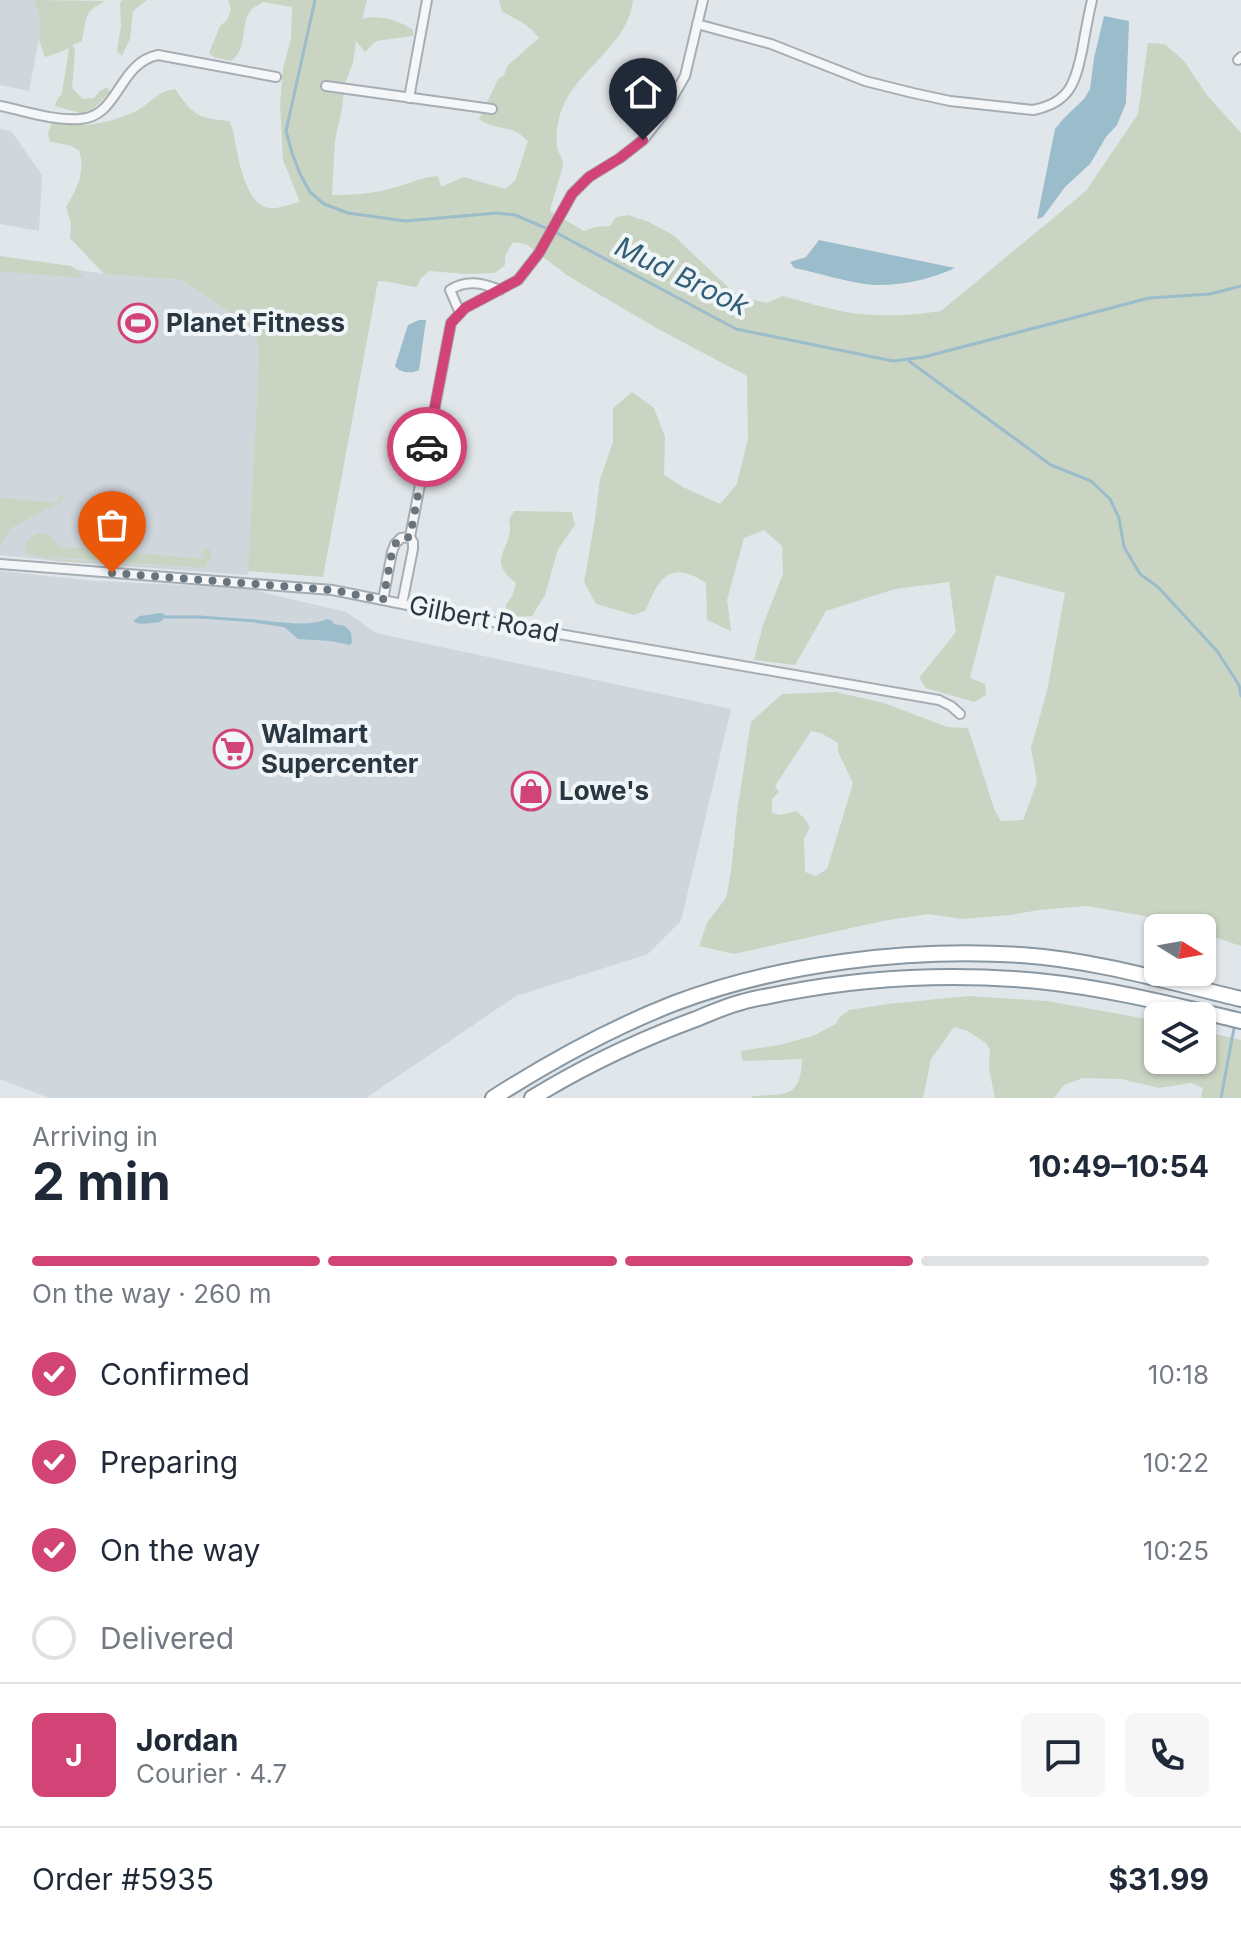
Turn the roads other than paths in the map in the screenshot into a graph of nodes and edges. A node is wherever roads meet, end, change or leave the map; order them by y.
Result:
1 (427, 0) edge
2 (703, 0) edge
3 (1092, 0) edge
4 (697, 24) junction
5 (276, 77) dead end
6 (326, 86) dead end
7 (409, 98) junction
8 (0, 106) edge
9 (492, 109) dead end
10 (500, 290) junction
11 (460, 313) junction
12 (410, 537) junction
13 (0, 564) edge
14 (383, 600) junction
15 (402, 604) junction
16 (960, 714) dead end
17 (1241, 999) edge
18 (1241, 1021) edge
19 (493, 1098) edge
20 (532, 1098) edge

1 - 7 street
2 - 4 street
3 - 4 street
4 - 10 street
5 - 8 street
6 - 7 street
7 - 9 street
10 - 11 street
10 - 11 street
11 - 12 street
12 - 14 street
12 - 15 street
13 - 14 street, Gilbert Road
14 - 15 street, Gilbert Road
15 - 16 street, Gilbert Road
17 - 19 highway
18 - 20 highway

